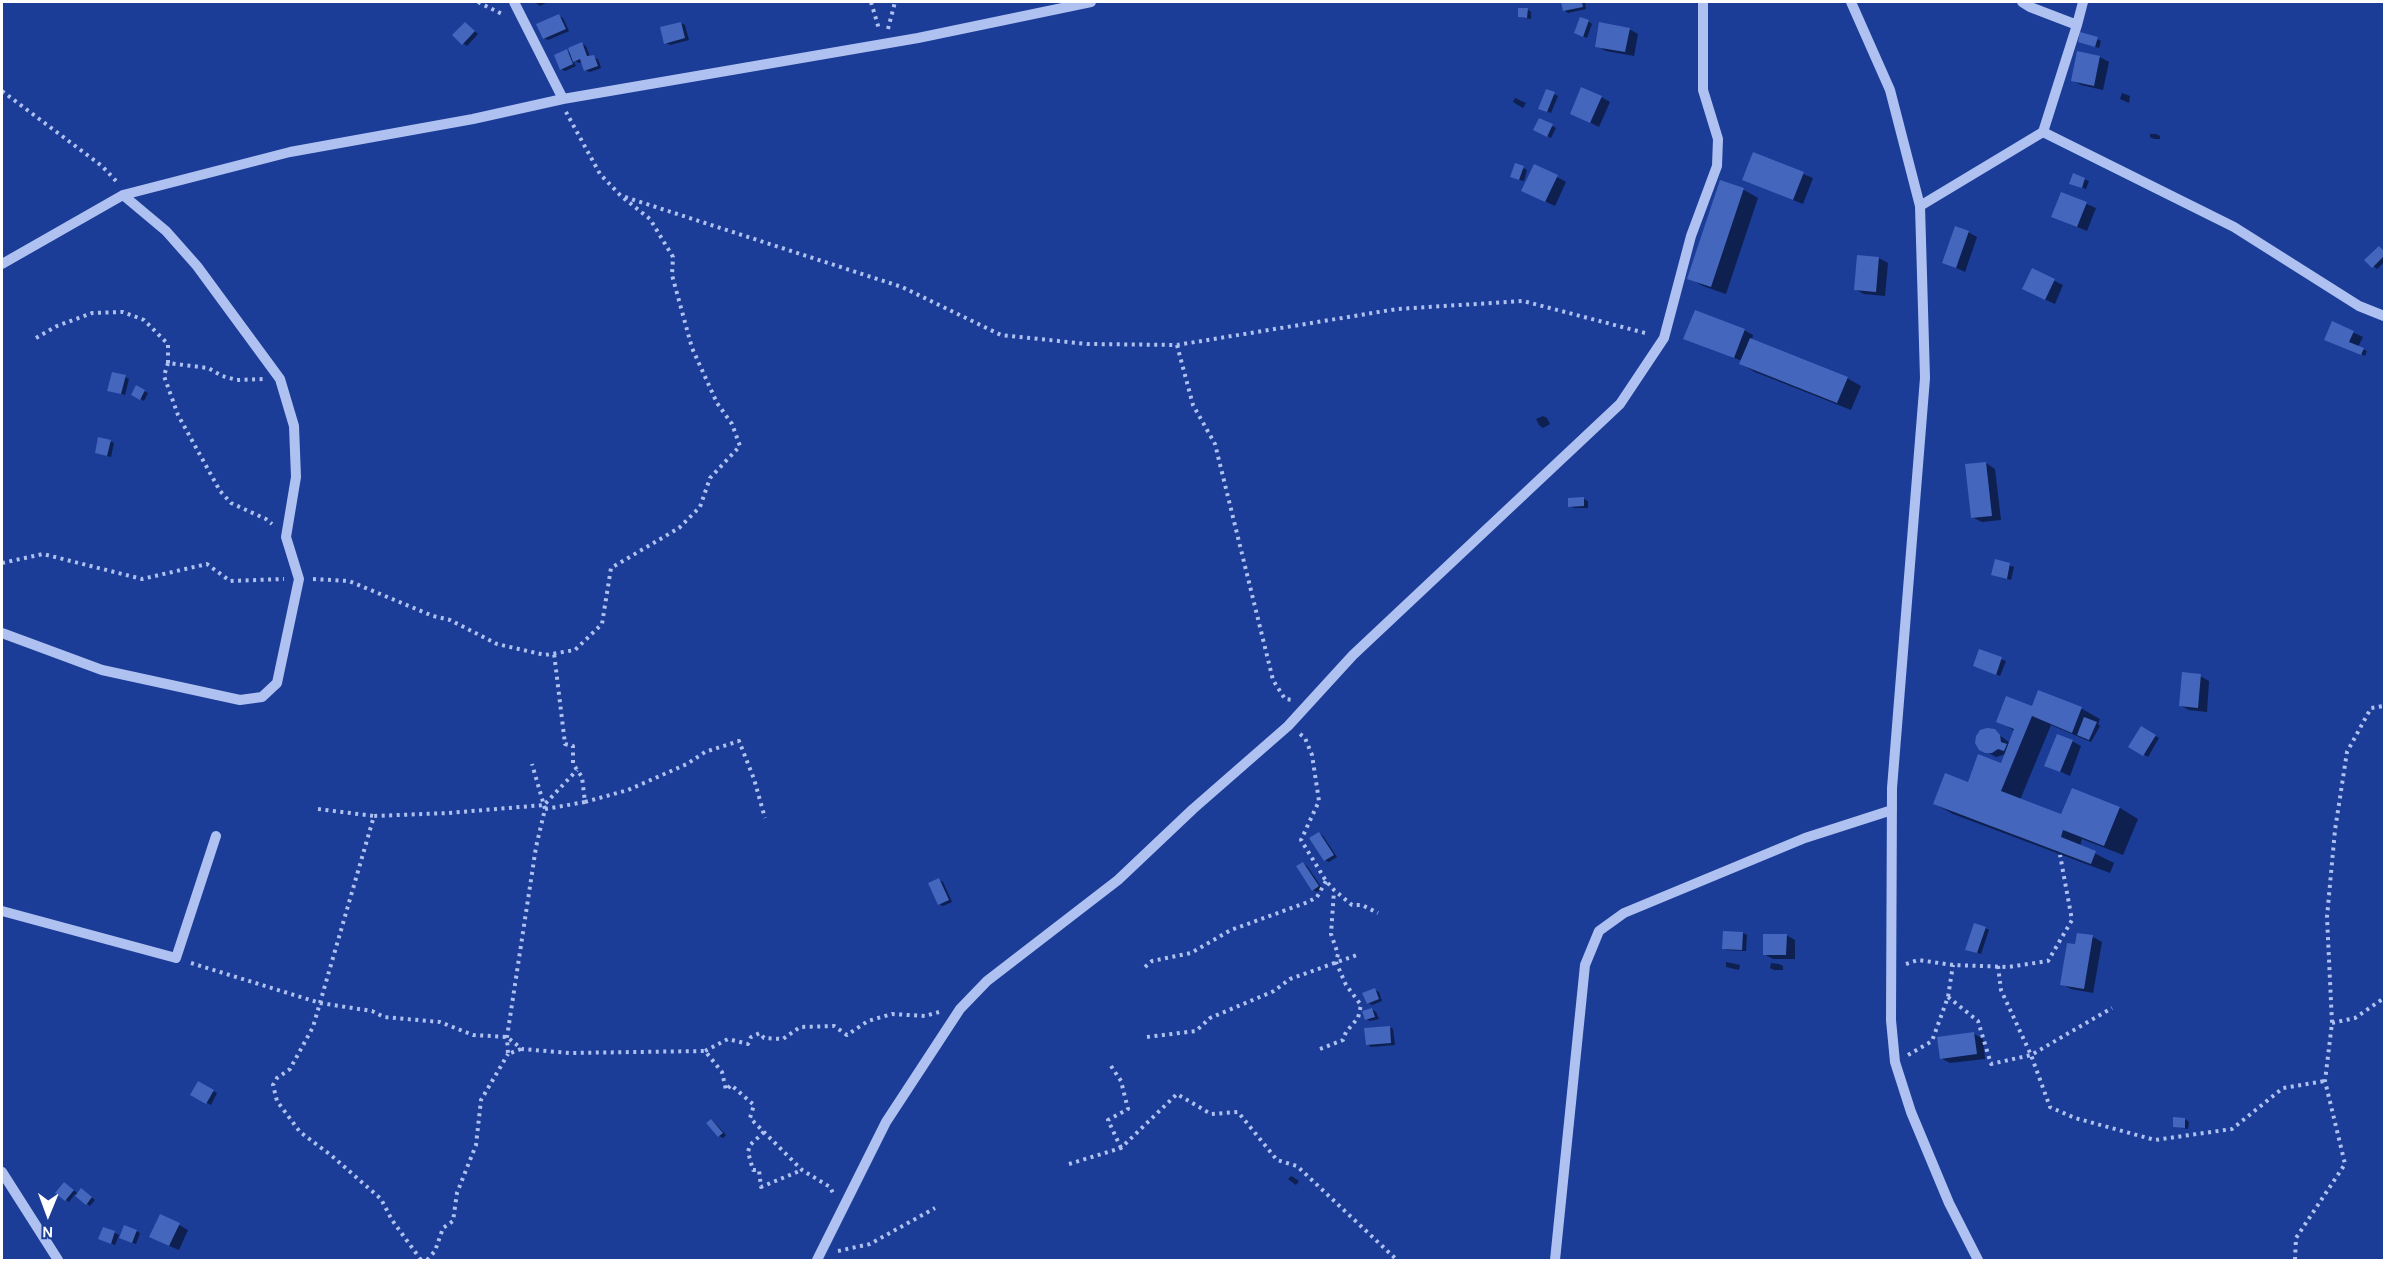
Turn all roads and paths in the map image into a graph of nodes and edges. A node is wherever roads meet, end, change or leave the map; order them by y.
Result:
1 (514, 2) edge
2 (871, 2) edge
3 (895, 2) edge
4 (1091, 2) edge
5 (1703, 2) edge
6 (1851, 2) edge
7 (2022, 2) edge
8 (2083, 2) edge
9 (2077, 25) junction
10 (884, 44) junction
11 (2, 92) edge
12 (563, 99) junction
13 (2043, 132) junction
14 (126, 194) junction
15 (621, 196) junction
16 (1920, 206) junction
17 (2, 264) edge
18 (2385, 316) edge
19 (36, 338) dead end
20 (1664, 338) junction
21 (1177, 345) junction
22 (168, 363) junction
23 (280, 378) junction
24 (286, 537) junction
25 (2, 563) edge
26 (299, 579) junction
27 (2, 633) edge
28 (554, 653) junction
29 (1308, 703) junction
30 (2385, 706) edge
31 (1288, 726) junction
32 (532, 764) dead end
33 (577, 770) junction
34 (585, 802) junction
35 (545, 807) junction
36 (318, 809) dead end
37 (1892, 810) junction
38 (374, 816) junction
39 (765, 818) dead end
40 (216, 836) dead end
41 (2060, 855) dead end
42 (1326, 881) junction
43 (1334, 890) junction
44 (2, 911) edge
45 (1378, 913) dead end
46 (1357, 955) dead end
47 (176, 958) junction
48 (1336, 962) junction
49 (1953, 965) junction
50 (1998, 966) junction
51 (1145, 967) dead end
52 (1892, 969) junction
53 (1948, 998) junction
54 (2385, 998) edge
55 (320, 1003) junction
56 (2112, 1008) dead end
57 (960, 1009) junction
58 (2332, 1023) junction
59 (507, 1037) junction
60 (1148, 1037) dead end
61 (522, 1049) junction
62 (1320, 1049) dead end
63 (705, 1051) junction
64 (508, 1054) junction
65 (2031, 1054) junction
66 (1895, 1062) junction
67 (1111, 1066) dead end
68 (2325, 1081) junction
69 (764, 1132) junction
70 (1121, 1148) junction
71 (1069, 1164) dead end
72 (802, 1170) junction
73 (2, 1172) edge
74 (935, 1208) dead end
75 (840, 1216) junction
76 (820, 1255) edge
77 (57, 1260) edge
78 (421, 1260) edge
79 (427, 1260) edge
80 (1397, 1260) edge
81 (1555, 1260) edge
82 (1978, 1260) edge
83 (2295, 1260) edge

1 - 12 street
2 - 10 path
3 - 10 path
4 - 10 street
5 - 20 street
6 - 16 street
7 - 9 street
8 - 9 street
9 - 13 street
10 - 12 street
11 - 14 path
12 - 14 street
12 - 15 path
13 - 16 street
13 - 18 street
14 - 17 street
14 - 23 street
15 - 21 path
15 - 28 path
16 - 37 street
19 - 22 path
20 - 21 path
20 - 29 street
21 - 29 path
22 - 23 path
22 - 24 path
23 - 24 street
24 - 26 street
25 - 26 path
26 - 27 street
26 - 28 path
28 - 33 path
29 - 31 street
30 - 58 path
31 - 42 path
31 - 57 street
32 - 35 path
33 - 34 path
33 - 35 path
34 - 35 path
34 - 39 path
35 - 38 path
35 - 59 path
36 - 38 path
37 - 52 street
37 - 81 street
38 - 55 path
40 - 47 street
41 - 50 path
42 - 43 path
42 - 51 path
43 - 45 path
43 - 48 path
44 - 47 street
46 - 48 path
47 - 55 path
48 - 60 path
48 - 62 path
49 - 50 path
49 - 52 path
49 - 53 path
50 - 65 path
52 - 66 street
53 - 65 path
53 - 66 path
54 - 58 path
55 - 59 path
55 - 78 path
56 - 65 path
57 - 63 path
57 - 75 street
58 - 68 path
59 - 61 path
59 - 64 path
61 - 63 path
61 - 64 path
63 - 69 path
64 - 79 path
65 - 68 path
66 - 82 street
67 - 70 path
68 - 83 path
69 - 72 path
69 - 72 path
70 - 71 path
70 - 80 path
72 - 75 path
73 - 77 street
74 - 76 path
75 - 76 street

